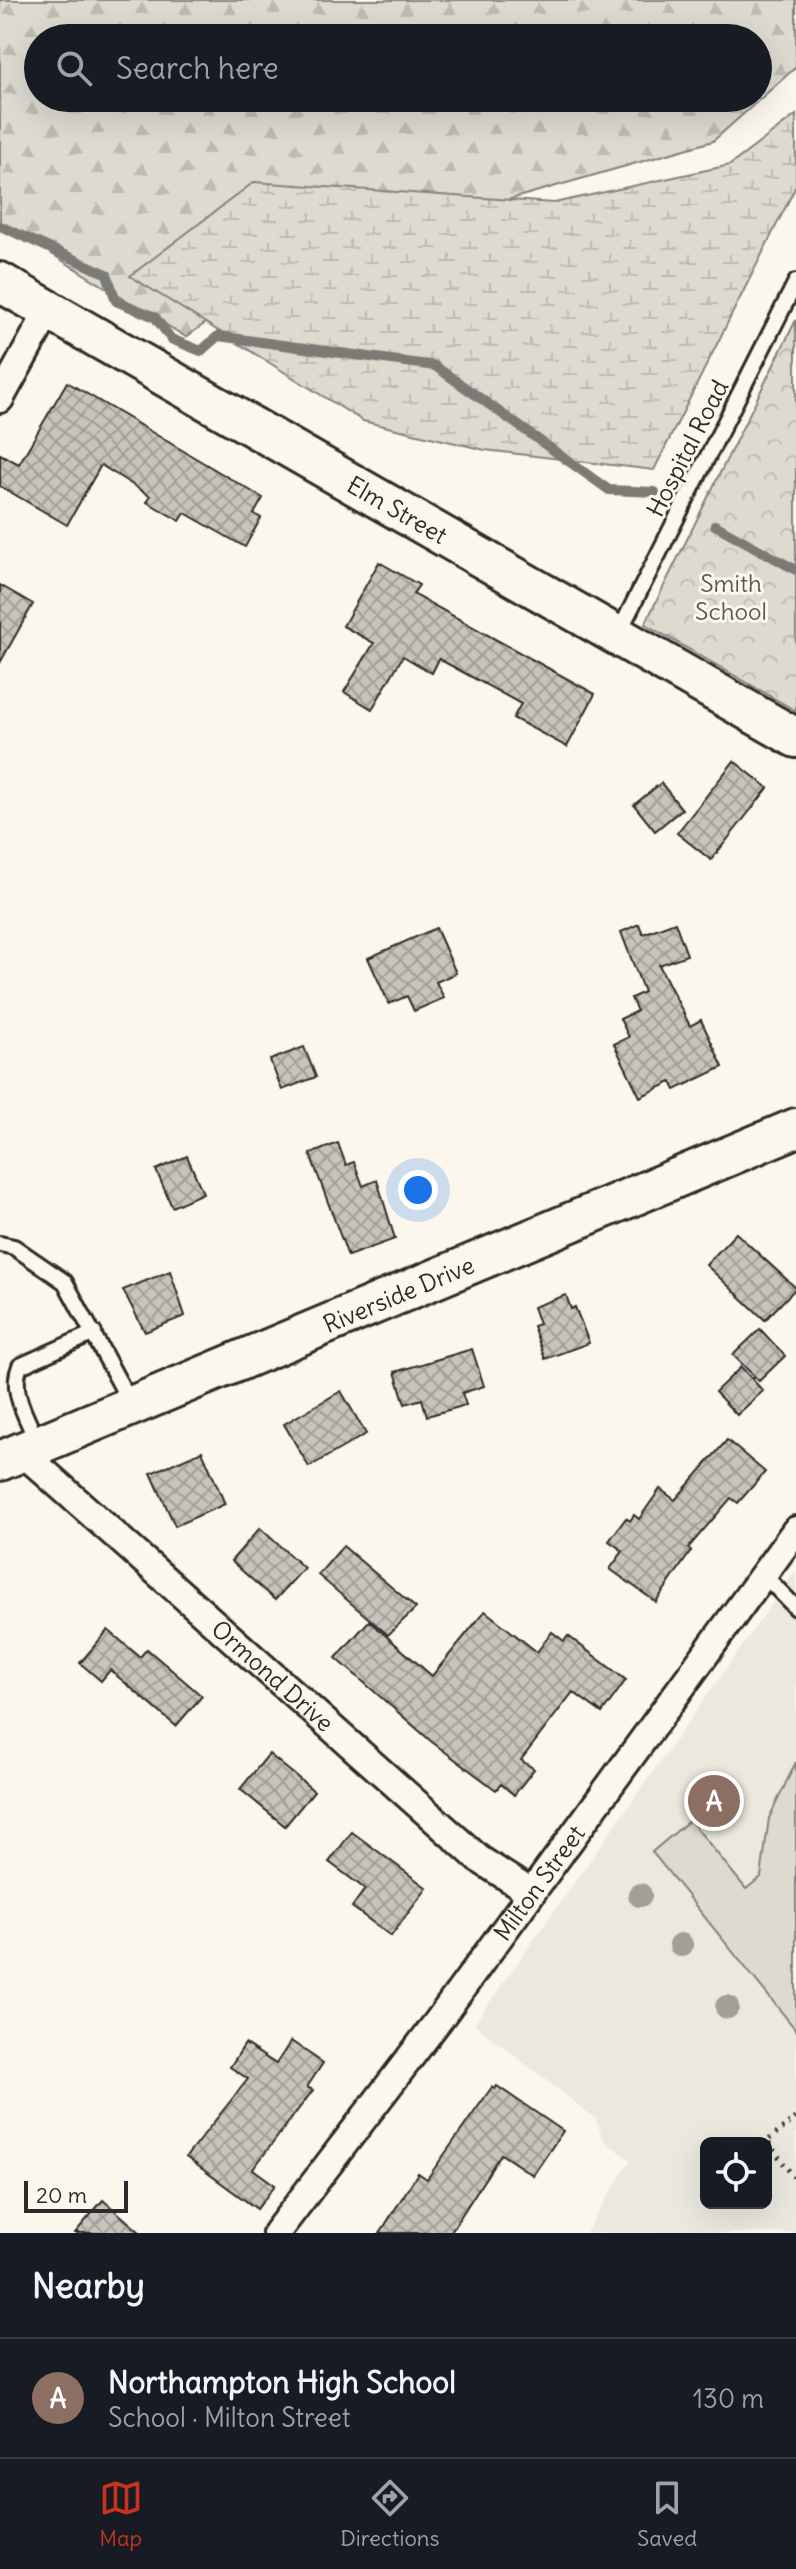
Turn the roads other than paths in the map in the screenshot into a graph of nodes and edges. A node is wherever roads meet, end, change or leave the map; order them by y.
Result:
1 (0, 282) edge
2 (796, 282) edge
3 (48, 312) junction
4 (0, 399) edge
5 (618, 634) junction
6 (796, 738) edge
7 (796, 1128) edge
8 (0, 1244) edge
9 (94, 1333) junction
10 (131, 1404) junction
11 (20, 1452) edge
12 (796, 1530) edge
13 (764, 1575) junction
14 (796, 1608) edge
15 (530, 1892) junction
16 (276, 2233) edge

1 - 3 main road, Elm Street
2 - 5 lane, Hospital Road
3 - 4 street
3 - 5 main road, Elm Street
5 - 6 main road, Elm Street
7 - 10 main road, Riverside Drive
8 - 9 lane
9 - 10 lane
9 - 11 lane
10 - 11 main road, Riverside Drive
11 - 15 street, Ormond Drive
12 - 13 street, Milton Street
13 - 14 lane
13 - 15 street, Milton Street
15 - 16 street, Milton Street

